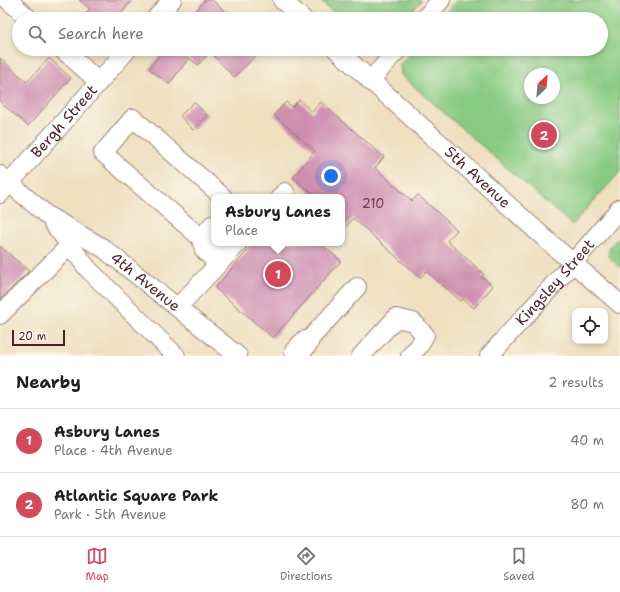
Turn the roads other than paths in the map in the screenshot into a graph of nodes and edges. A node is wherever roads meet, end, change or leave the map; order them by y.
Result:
1 (8, 0) edge
2 (172, 0) edge
3 (282, 0) edge
4 (441, 0) edge
5 (21, 12) edge
6 (161, 12) edge
7 (295, 12) edge
8 (430, 12) edge
9 (70, 56) edge
10 (122, 56) edge
11 (343, 56) edge
12 (392, 56) edge
13 (370, 81) junction
14 (99, 82) junction
15 (3, 184) edge
16 (220, 194) edge
17 (620, 208) edge
18 (211, 226) edge
19 (201, 238) junction
20 (74, 240) junction
21 (227, 254) edge
22 (573, 263) junction
23 (357, 287) dead end
24 (620, 304) edge
25 (178, 308) junction
26 (0, 315) edge
27 (294, 355) edge
28 (176, 356) edge
29 (238, 356) edge
30 (361, 356) edge
31 (410, 356) edge
32 (489, 356) edge

1 - 5 street
2 - 6 street
3 - 7 street
4 - 8 street
9 - 14 street
10 - 14 street, Bergh Street
11 - 13 street, 5th Avenue
12 - 13 street
13 - 22 street, 5th Avenue
14 - 15 street, Bergh Street
15 - 20 street, 4th Avenue
16 - 19 street
17 - 22 street, Kingsley Street
18 - 19 street
19 - 21 street
20 - 25 street, 4th Avenue
20 - 26 street
20 - 28 street, 4th Avenue
21 - 25 street
22 - 24 street, 5th Avenue
22 - 32 street, Kingsley Street
23 - 27 street
25 - 29 street, 4th Avenue
30 - 31 street

